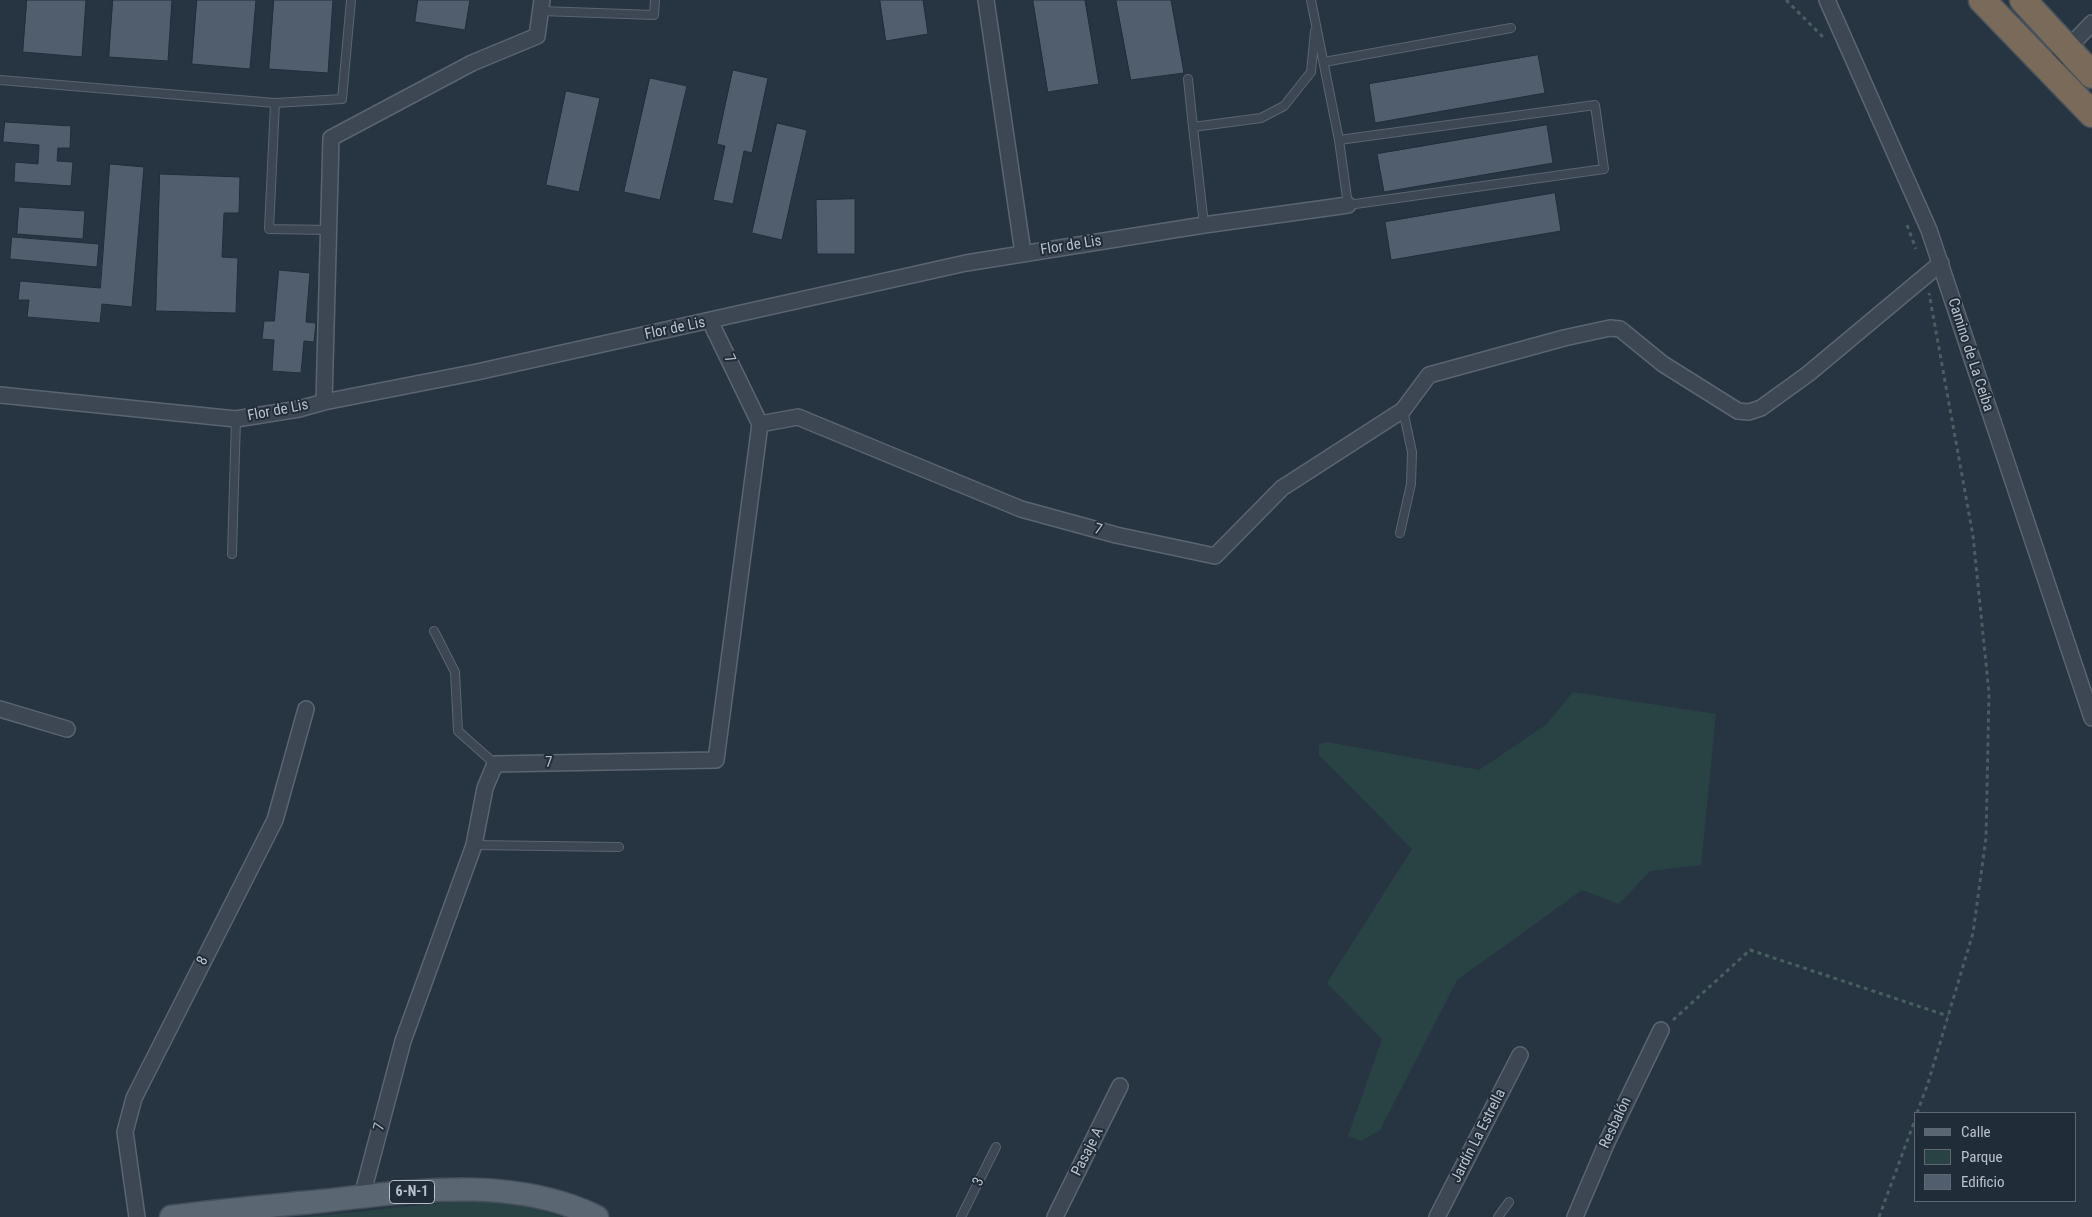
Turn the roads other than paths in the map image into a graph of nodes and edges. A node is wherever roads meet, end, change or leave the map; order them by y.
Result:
1 (351, 0) edge
2 (655, 0) edge
3 (986, 0) edge
4 (1311, 0) edge
5 (1828, 0) edge
6 (1982, 0) edge
7 (2023, 0) edge
8 (542, 6) edge
9 (2092, 23) edge
10 (1316, 24) junction
11 (1511, 28) dead end
12 (2067, 49) junction
13 (1324, 62) junction
14 (2048, 69) junction
15 (2092, 75) edge
16 (1188, 79) dead end
17 (0, 80) edge
18 (275, 103) junction
19 (2092, 114) edge
20 (1192, 127) junction
21 (1339, 140) junction
22 (1348, 205) junction
23 (1204, 225) junction
24 (329, 230) junction
25 (1023, 253) junction
26 (1941, 263) junction
27 (710, 321) junction
28 (0, 395) edge
29 (324, 402) junction
30 (1403, 410) junction
31 (236, 419) junction
32 (760, 424) junction
33 (1400, 533) dead end
34 (232, 554) dead end
35 (434, 631) dead end
36 (0, 708) edge
37 (306, 709) dead end
38 (2092, 718) edge
39 (67, 729) dead end
40 (495, 764) junction
41 (474, 845) junction
42 (619, 847) dead end
43 (1661, 1030) road end
44 (1520, 1055) dead end
45 (1120, 1086) dead end
46 (996, 1147) dead end
47 (362, 1196) junction
48 (1509, 1202) dead end
49 (178, 1216) edge
50 (138, 1217) edge
51 (597, 1217) edge
52 (961, 1217) edge
53 (1055, 1217) edge
54 (1437, 1217) edge
55 (1498, 1217) edge
56 (1575, 1217) edge

1 - 18 lane
2 - 8 lane
3 - 25 street
4 - 10 lane
5 - 26 street, Camino de La Ceiba
6 - 14 highway
7 - 12 highway
8 - 24 street
9 - 12 street
10 - 13 lane
10 - 20 lane
11 - 13 lane
12 - 14 street
12 - 15 highway
13 - 21 lane
14 - 19 highway
16 - 20 lane
17 - 18 lane
18 - 24 lane
20 - 23 lane
21 - 22 lane
21 - 22 lane
22 - 23 street, Flor de Lis
23 - 25 street, Flor de Lis
24 - 29 street
25 - 27 street, Flor de Lis
26 - 30 street
26 - 38 street, Camino de La Ceiba
27 - 29 street, Flor de Lis
27 - 32 street, 7
28 - 31 street, Flor de Lis
29 - 31 street, Flor de Lis
30 - 32 street, 7
30 - 33 lane
31 - 34 lane
32 - 40 street, 7
35 - 40 lane
36 - 39 street
37 - 50 street, 8
40 - 41 street, 7
41 - 42 lane
41 - 47 street, 7
43 - 56 street, Resbalón
44 - 54 street, Jardín La Estrella
45 - 53 street, Pasaje A
46 - 52 lane, 3
47 - 49 main road, 6-N-1
47 - 51 main road, 6-N-1
48 - 55 lane

